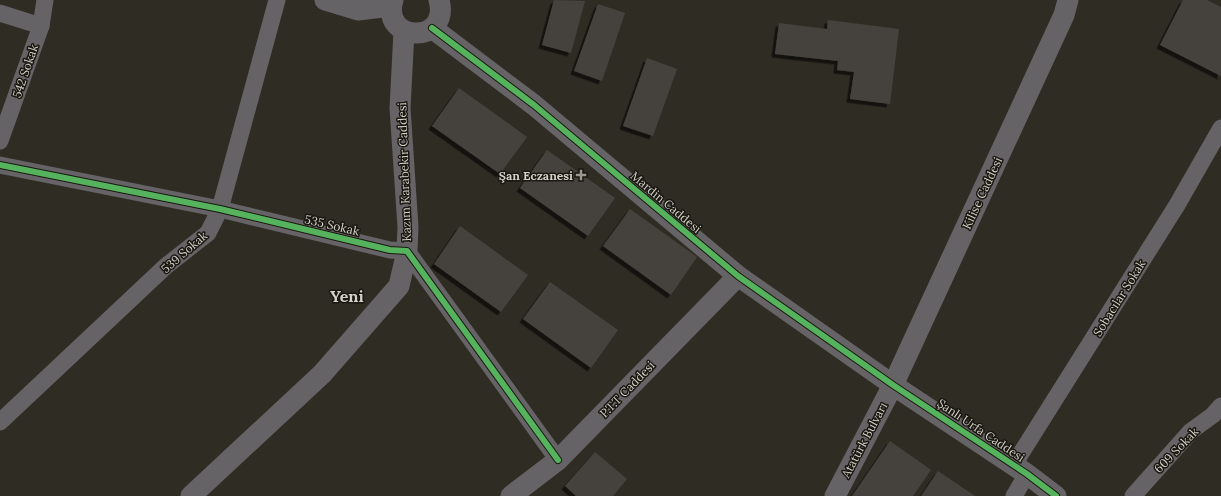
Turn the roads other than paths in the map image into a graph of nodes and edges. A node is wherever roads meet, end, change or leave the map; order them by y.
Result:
1 (45, 0) edge
2 (277, 0) edge
3 (325, 0) edge
4 (439, 0) edge
5 (1068, 0) edge
6 (392, 3) edge
7 (0, 13) edge
8 (41, 26) junction
9 (432, 28) junction
10 (404, 31) junction
11 (1221, 128) edge
12 (0, 141) edge
13 (0, 165) edge
14 (220, 209) junction
15 (407, 251) junction
16 (738, 276) junction
17 (893, 385) junction
18 (1218, 415) edge
19 (0, 422) edge
20 (558, 460) junction
21 (1020, 470) junction
22 (191, 496) edge
23 (511, 496) edge
24 (835, 496) edge
25 (1014, 496) edge
26 (1056, 496) edge
27 (1133, 496) edge

1 - 8 street, 542 Sokak
2 - 14 street, 539 Sokak
3 - 6 street
4 - 9 street
5 - 17 street, Kilise Caddesi
6 - 10 street
7 - 8 street
8 - 12 street, 542 Sokak
9 - 10 street
9 - 16 street, Mardin Caddesi
10 - 15 street, Kazım Karabekir Caddesi
11 - 21 street, Sobacılar Sokak
13 - 14 street, 535 Sokak
14 - 15 street, 535 Sokak
14 - 19 street, 539 Sokak
15 - 20 street
15 - 22 street, Kazım Karabekir Caddesi
16 - 17 street, Mardin Caddesi
16 - 20 street, P.T.T Caddesi
17 - 21 street, Şanlı Urfa Caddesi
17 - 24 street, Atatürk Bulvarı
18 - 27 street, 609 Sokak
20 - 23 street, P.T.T Caddesi
21 - 25 street, Sobacılar Sokak
21 - 26 street, Şanlı Urfa Caddesi

